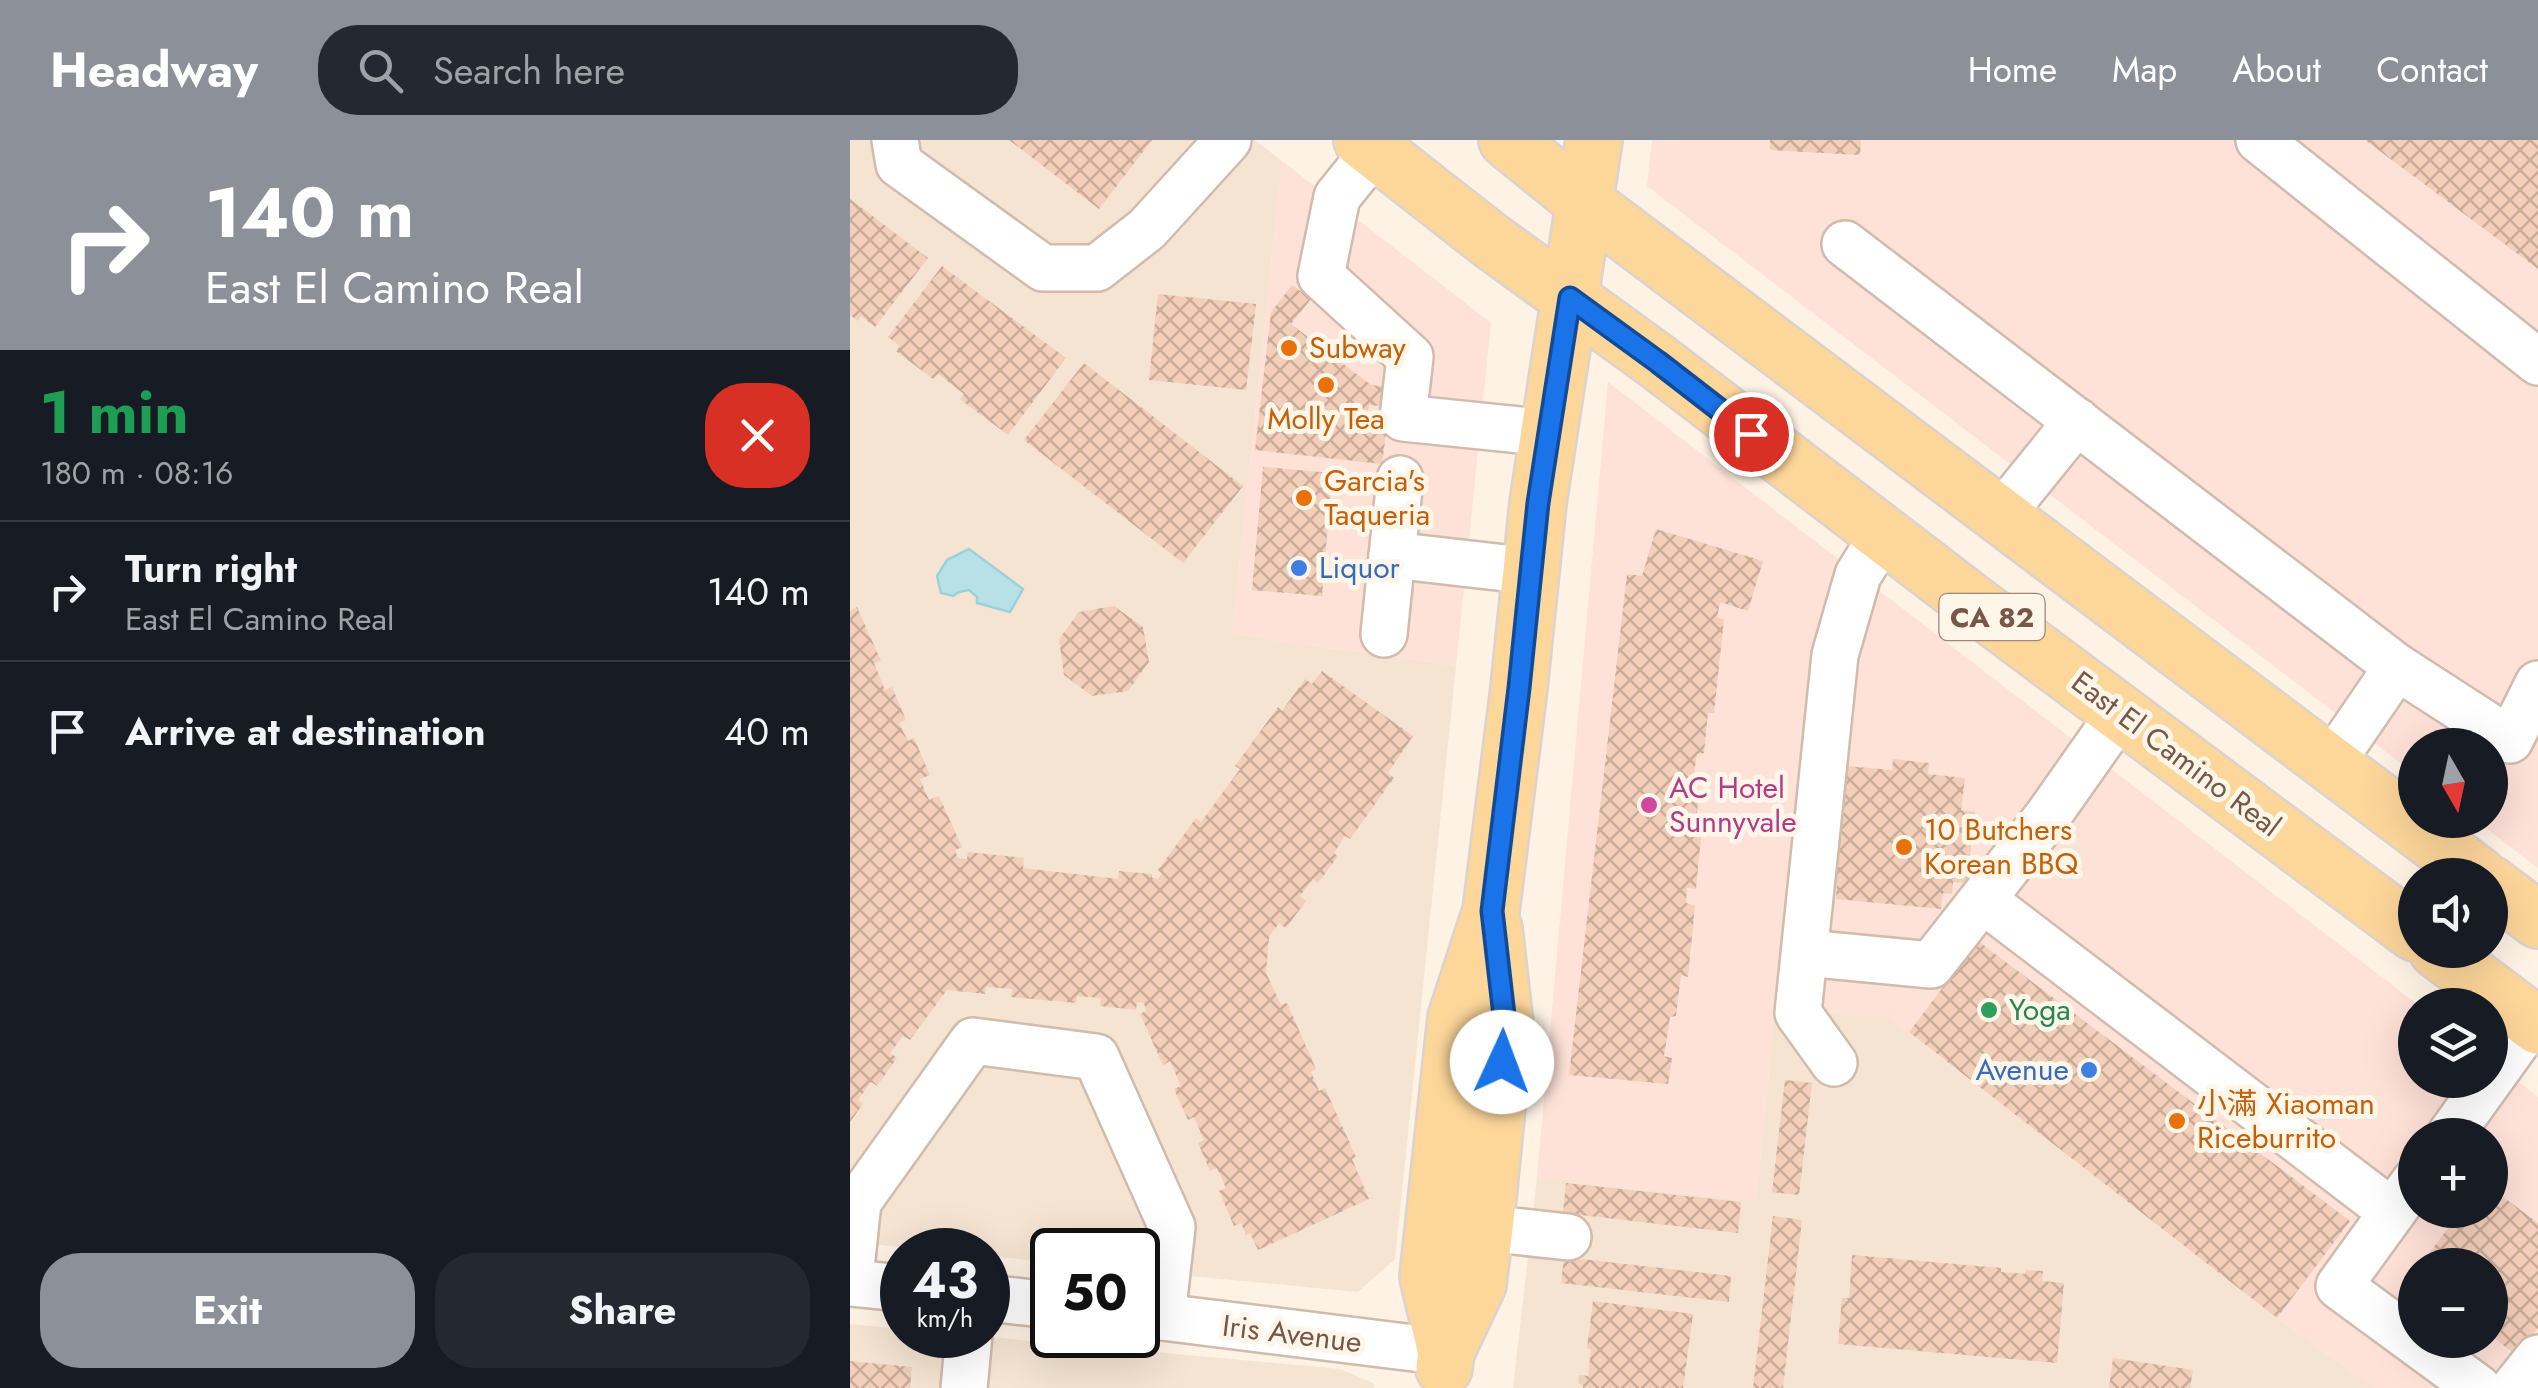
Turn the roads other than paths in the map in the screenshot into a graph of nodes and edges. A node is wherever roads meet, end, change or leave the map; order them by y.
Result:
1 (895, 140) edge
2 (1228, 140) edge
3 (1507, 140) edge
4 (1594, 140) edge
5 (2259, 140) edge
6 (1368, 145) edge
7 (1584, 203) junction
8 (1845, 244) dead end
9 (1570, 298) junction
10 (2538, 362) edge
11 (2077, 421) junction
12 (1550, 433) junction
13 (1400, 479) dead end
14 (2001, 515) junction
15 (1883, 535) junction
16 (1392, 555) junction
17 (1531, 571) junction
18 (1384, 634) dead end
19 (2397, 667) junction
20 (2538, 684) edge
21 (2122, 712) junction
22 (2330, 765) junction
23 (2455, 858) edge
24 (2508, 898) edge
25 (1983, 900) junction
26 (1492, 911) junction
27 (2398, 920) edge
28 (2538, 920) edge
29 (1806, 953) junction
30 (2462, 968) edge
31 (2536, 1021) edge
32 (1834, 1063) dead end
33 (2463, 1118) edge
34 (2398, 1192) edge
35 (2398, 1204) edge
36 (1485, 1228) junction
37 (1568, 1236) dead end
38 (1160, 1275) edge
39 (850, 1280) edge
40 (880, 1285) edge
41 (1160, 1316) edge
42 (967, 1358) edge
43 (2538, 1358) edge
44 (1444, 1370) edge
45 (964, 1388) edge
46 (2478, 1388) edge
47 (2514, 1388) edge

1 - 2 street
3 - 7 main road, CA 82
4 - 7 main road
5 - 10 street
6 - 9 main road, East El Camino Real / CA 82
6 - 12 street
7 - 9 main road
7 - 14 main road, CA 82
8 - 11 street
9 - 12 main road
9 - 15 main road, East El Camino Real / CA 82
11 - 14 street
11 - 19 street
12 - 17 main road
13 - 16 street
14 - 22 main road, CA 82
15 - 21 main road, East El Camino Real / CA 82
15 - 29 street
16 - 17 street
16 - 18 street
17 - 26 main road
19 - 20 street
19 - 22 street
21 - 25 street
21 - 27 main road, East El Camino Real / CA 82
22 - 23 main road, CA 82
24 - 28 main road
25 - 29 street
25 - 34 street
26 - 36 main road
26 - 44 main road
29 - 32 street
30 - 31 main road
31 - 33 street
35 - 46 street
36 - 37 street
36 - 44 main road
38 - 39 street
39 - 40 street
41 - 44 street, Iris Avenue
42 - 45 street
43 - 47 street

